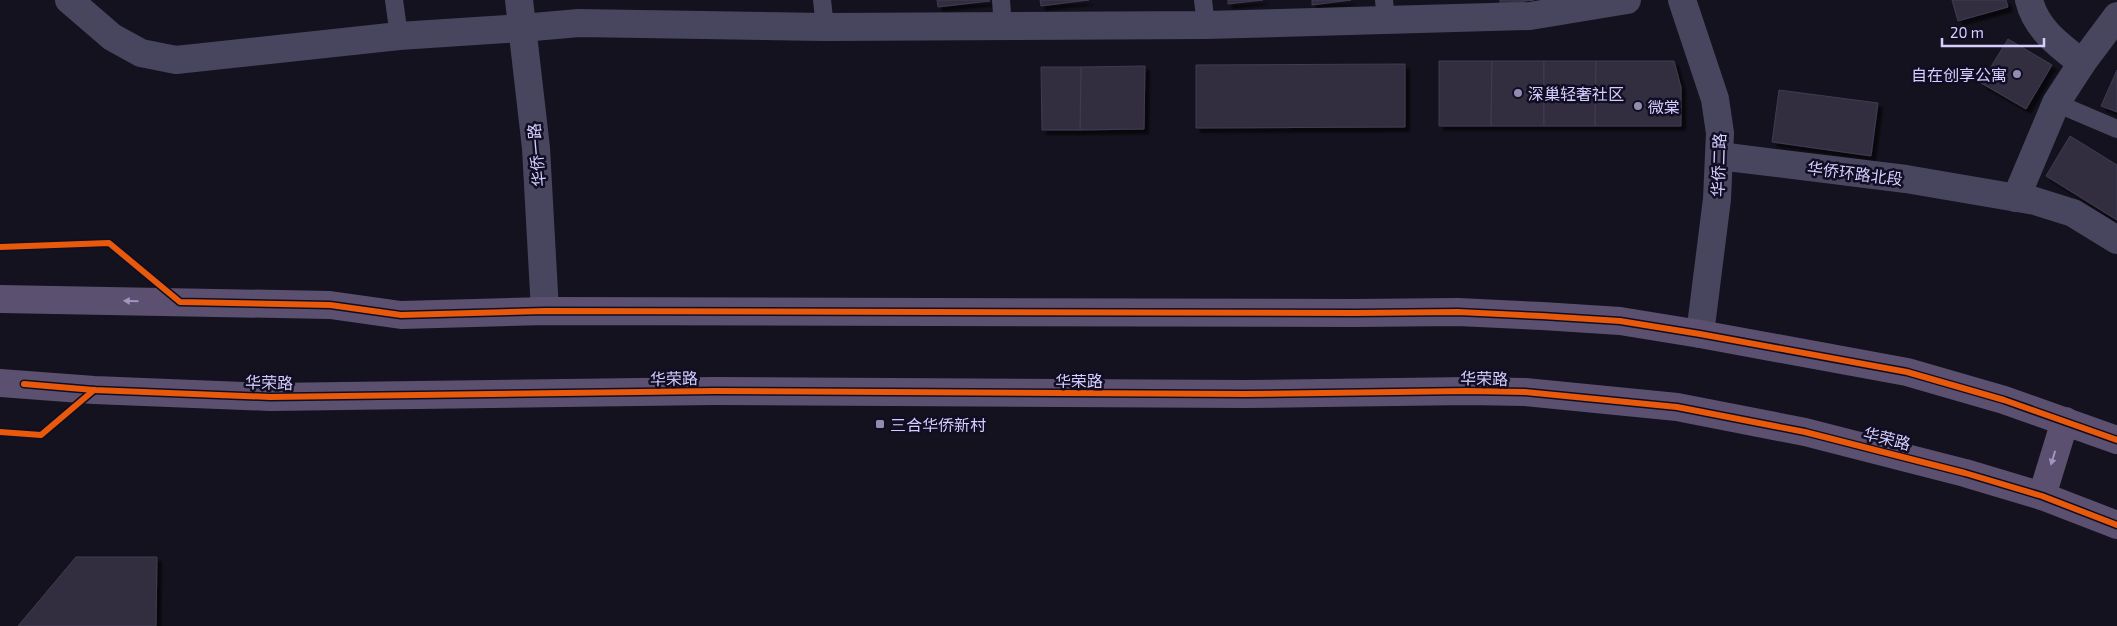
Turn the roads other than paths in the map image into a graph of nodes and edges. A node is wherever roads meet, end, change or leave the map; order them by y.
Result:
1 (69, 0) edge
2 (394, 0) edge
3 (519, 0) edge
4 (822, 0) edge
5 (1000, 0) edge
6 (1627, 0) edge
7 (1682, 0) edge
8 (2029, 0) edge
9 (1385, 10) edge
10 (1204, 13) edge
11 (825, 27) junction
12 (1003, 27) junction
13 (522, 28) junction
14 (2113, 29) edge
15 (399, 36) junction
16 (2082, 63) junction
17 (2056, 103) junction
18 (2117, 129) edge
19 (1719, 156) junction
20 (2004, 196) junction
21 (2117, 240) edge
22 (0, 299) edge
23 (545, 311) junction
24 (1700, 334) junction
25 (8, 386) edge
26 (2065, 421) junction
27 (2117, 440) edge
28 (2042, 496) junction
29 (2117, 525) edge

1 - 15 street
2 - 15 lane
3 - 13 street, 华侨一路
4 - 11 lane
5 - 12 lane
6 - 9 street
7 - 19 street, 华侨二路
8 - 16 street
9 - 10 street
10 - 12 street
11 - 12 street
11 - 13 street
13 - 15 street
13 - 23 street, 华侨一路
14 - 16 street
16 - 17 street
17 - 18 lane
17 - 20 street
19 - 20 street, 华侨环路北段
19 - 24 street, 华侨二路
20 - 21 street, 华侨环路北段
23 -> 22 main road
23 - 24 main road
24 - 26 main road
25 - 28 main road, 华荣路
26 - 27 main road
26 -> 28 main road
28 - 29 main road, 华荣路

